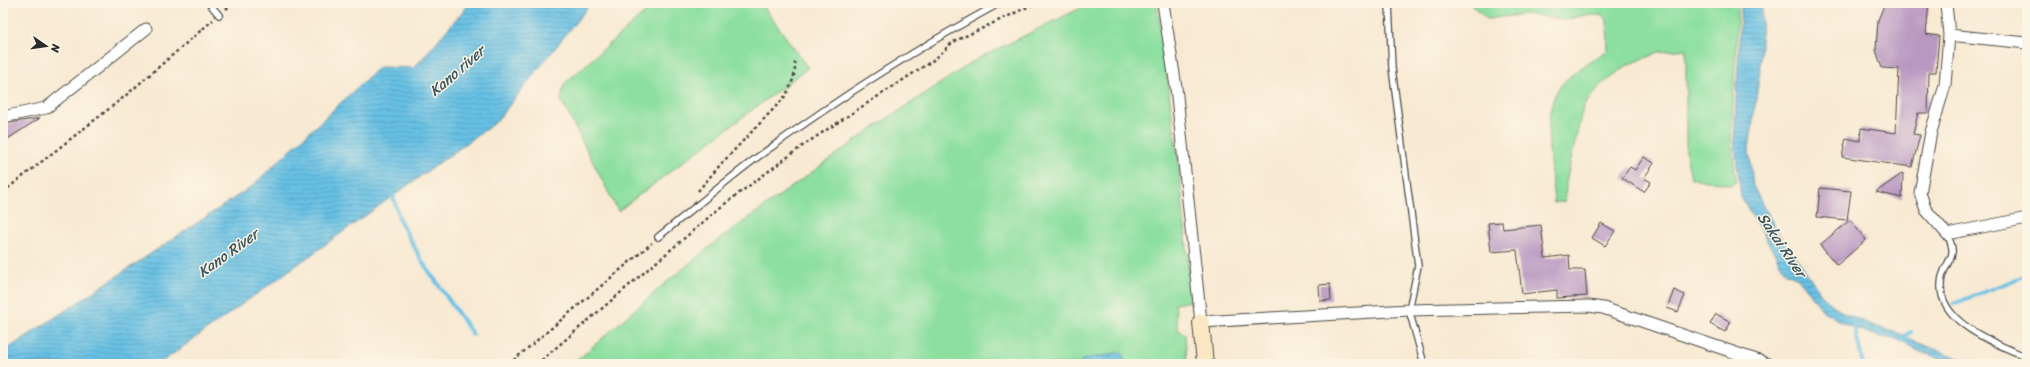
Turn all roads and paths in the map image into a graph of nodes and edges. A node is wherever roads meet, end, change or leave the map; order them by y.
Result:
1 (208, 3) edge
2 (233, 3) edge
3 (1000, 3) edge
4 (1036, 3) edge
5 (1081, 3) edge
6 (1163, 3) edge
7 (1389, 3) edge
8 (1946, 3) edge
9 (1083, 7) dead end
10 (219, 15) junction
11 (146, 29) dead end
12 (1949, 35) junction
13 (2027, 43) edge
14 (794, 61) dead end
15 (3, 117) edge
16 (3, 192) edge
17 (697, 192) dead end
18 (2027, 218) edge
19 (1947, 234) junction
20 (658, 237) joint
21 (1408, 310) junction
22 (1201, 322) junction
23 (2027, 357) edge
24 (509, 364) edge
25 (537, 364) edge
26 (1205, 364) edge
27 (1424, 364) edge
28 (1768, 364) edge

1 - 10 lane
2 - 10 path
3 - 20 lane
4 - 25 path
5 - 9 path
6 - 22 street
7 - 21 lane
8 - 12 street
10 - 16 path
11 - 15 street
12 - 13 street
12 - 19 street
14 - 17 path
18 - 19 street
19 - 23 lane
20 - 24 path
21 - 22 street
21 - 27 lane
21 - 28 street
22 - 26 street

